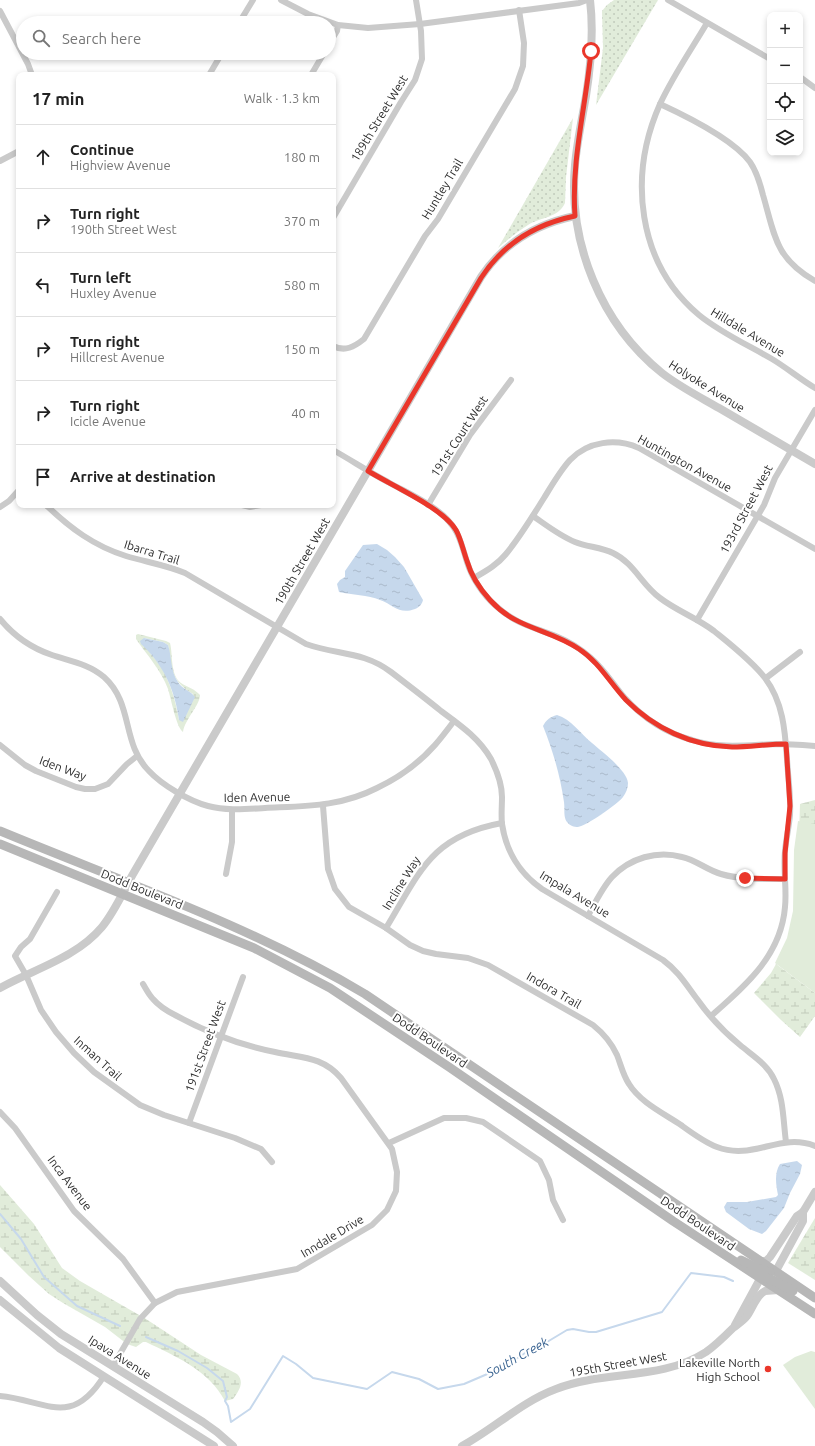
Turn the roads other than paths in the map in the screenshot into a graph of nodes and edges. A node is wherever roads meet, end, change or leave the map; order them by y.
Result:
1 (252, 0) edge
2 (281, 0) edge
3 (416, 0) edge
4 (589, 0) edge
5 (668, 0) edge
6 (519, 10) junction
7 (0, 12) edge
8 (243, 16) edge
9 (313, 16) edge
10 (707, 23) junction
11 (420, 24) junction
12 (338, 25) joint
13 (336, 33) edge
14 (16, 42) edge
15 (767, 58) edge
16 (26, 60) edge
17 (218, 60) edge
18 (320, 60) edge
19 (31, 72) edge
20 (211, 72) edge
21 (313, 72) edge
22 (803, 79) edge
23 (815, 88) edge
24 (660, 104) junction
25 (16, 153) edge
26 (0, 161) edge
27 (336, 213) edge
28 (575, 216) junction
29 (815, 281) edge
30 (336, 348) edge
31 (511, 380) dead end
32 (815, 388) edge
33 (815, 410) edge
34 (792, 451) junction
35 (336, 452) edge
36 (815, 464) edge
37 (368, 471) junction
38 (16, 493) edge
39 (428, 506) junction
40 (0, 507) edge
41 (49, 508) edge
42 (533, 516) junction
43 (757, 516) junction
44 (815, 550) edge
45 (474, 578) junction
46 (0, 619) edge
47 (697, 620) junction
48 (277, 627) junction
49 (800, 652) dead end
50 (766, 678) junction
51 (454, 721) junction
52 (786, 744) junction
53 (0, 745) edge
54 (815, 746) edge
55 (137, 756) junction
56 (180, 794) junction
57 (323, 806) junction
58 (232, 810) junction
59 (502, 823) junction
60 (0, 831) edge
61 (0, 844) edge
62 (226, 874) dead end
63 (785, 879) junction
64 (128, 883) junction
65 (57, 892) dead end
66 (123, 894) junction
67 (588, 916) junction
68 (386, 928) junction
69 (26, 975) junction
70 (244, 977) dead end
71 (143, 984) dead end
72 (0, 988) edge
73 (711, 1016) junction
74 (221, 1036) junction
75 (0, 1112) edge
76 (189, 1123) junction
77 (786, 1142) junction
78 (389, 1143) junction
79 (815, 1146) edge
80 (272, 1162) dead end
81 (815, 1192) edge
82 (803, 1212) junction
83 (563, 1220) dead end
84 (673, 1221) junction
85 (759, 1261) junction
86 (773, 1271) junction
87 (760, 1279) junction
88 (0, 1280) edge
89 (778, 1290) junction
90 (815, 1298) edge
91 (0, 1300) edge
92 (155, 1303) junction
93 (815, 1305) edge
94 (815, 1314) edge
95 (734, 1328) junction
96 (112, 1366) junction
97 (104, 1376) junction
98 (0, 1396) edge
99 (214, 1446) edge
100 (233, 1446) edge
101 (462, 1446) edge

1 - 8 street
2 - 9 street
3 - 11 street, 189th Street West
4 - 6 street
4 - 28 street, Holyoke Avenue
5 - 10 street
6 - 11 street
6 - 30 street, Huntley Trail
7 - 14 street
10 - 15 street
10 - 24 street, Hilldale Avenue
11 - 12 street
11 - 27 street, 189th Street West
12 - 13 street
16 - 19 street
17 - 20 street
18 - 21 street
22 - 23 street
24 - 29 street
24 - 32 street, Hilldale Avenue
25 - 26 street
28 - 34 street, Holyoke Avenue
28 - 37 street, 190th Street West
31 - 39 street, 191st Court West
33 - 34 street, 193rd Street West
34 - 36 street, Holyoke Avenue
34 - 43 street, 193rd Street West
35 - 37 street
37 - 39 street
37 - 48 street, 190th Street West
38 - 40 street
39 - 45 street
41 - 48 street, Ibarra Trail
42 - 43 street, Huntington Avenue
42 - 45 street, Huntington Avenue
42 - 47 street
43 - 44 street, Huntington Avenue
43 - 47 street, 193rd Street West
45 - 52 street
46 - 55 street, Iden Avenue
47 - 50 street
48 - 51 street, Impala Avenue
48 - 56 street, 190th Street West
49 - 50 street
50 - 52 street
51 - 57 street, Iden Avenue
51 - 59 street, Impala Avenue
52 - 54 street
52 - 63 street
53 - 55 street, Iden Way
55 - 56 street, Iden Avenue
56 - 58 street, Iden Avenue
56 - 64 street, 190th Street West
57 - 58 street, Iden Avenue
57 - 68 street, Indora Trail
58 - 62 street
59 - 67 street, Impala Avenue
59 - 68 street, Incline Way
60 - 64 main road, Dodd Boulevard
61 - 66 main road, Dodd Boulevard
63 - 67 street
63 - 73 street
64 - 66 street, 190th Street West
64 - 85 main road, Dodd Boulevard
65 - 69 street, Inman Trail
66 - 69 street, 190th Street West
66 - 84 main road, Dodd Boulevard
67 - 73 street, Impala Avenue
68 - 77 street, Indora Trail
69 - 72 street, 190th Street West
69 - 76 street, Inman Trail
70 - 74 street, 191st Street West
71 - 74 street, Inndale Drive
73 - 77 street, Impala Avenue
74 - 76 street, 191st Street West
74 - 78 street, Inndale Drive
75 - 92 street, Inca Avenue
76 - 80 street, Inman Trail
77 - 79 street, Indora Trail
78 - 83 street
78 - 92 street, Inndale Drive
81 - 82 street
82 - 85 street
82 - 86 street
84 - 86 main road
84 - 87 main road, Dodd Boulevard
85 - 86 main road, Dodd Boulevard
86 - 90 main road, Dodd Boulevard
87 - 89 main road, Dodd Boulevard
87 - 93 main road
87 - 95 street, 195th Street West
88 - 96 street, Ipava Avenue
89 - 94 main road, Dodd Boulevard
89 - 95 street, 195th Street West
91 - 97 street, Ipava Avenue
92 - 96 street, Inndale Drive
95 - 101 street, 195th Street West
96 - 100 street, Ipava Avenue
97 - 98 street
97 - 99 street, Ipava Avenue

